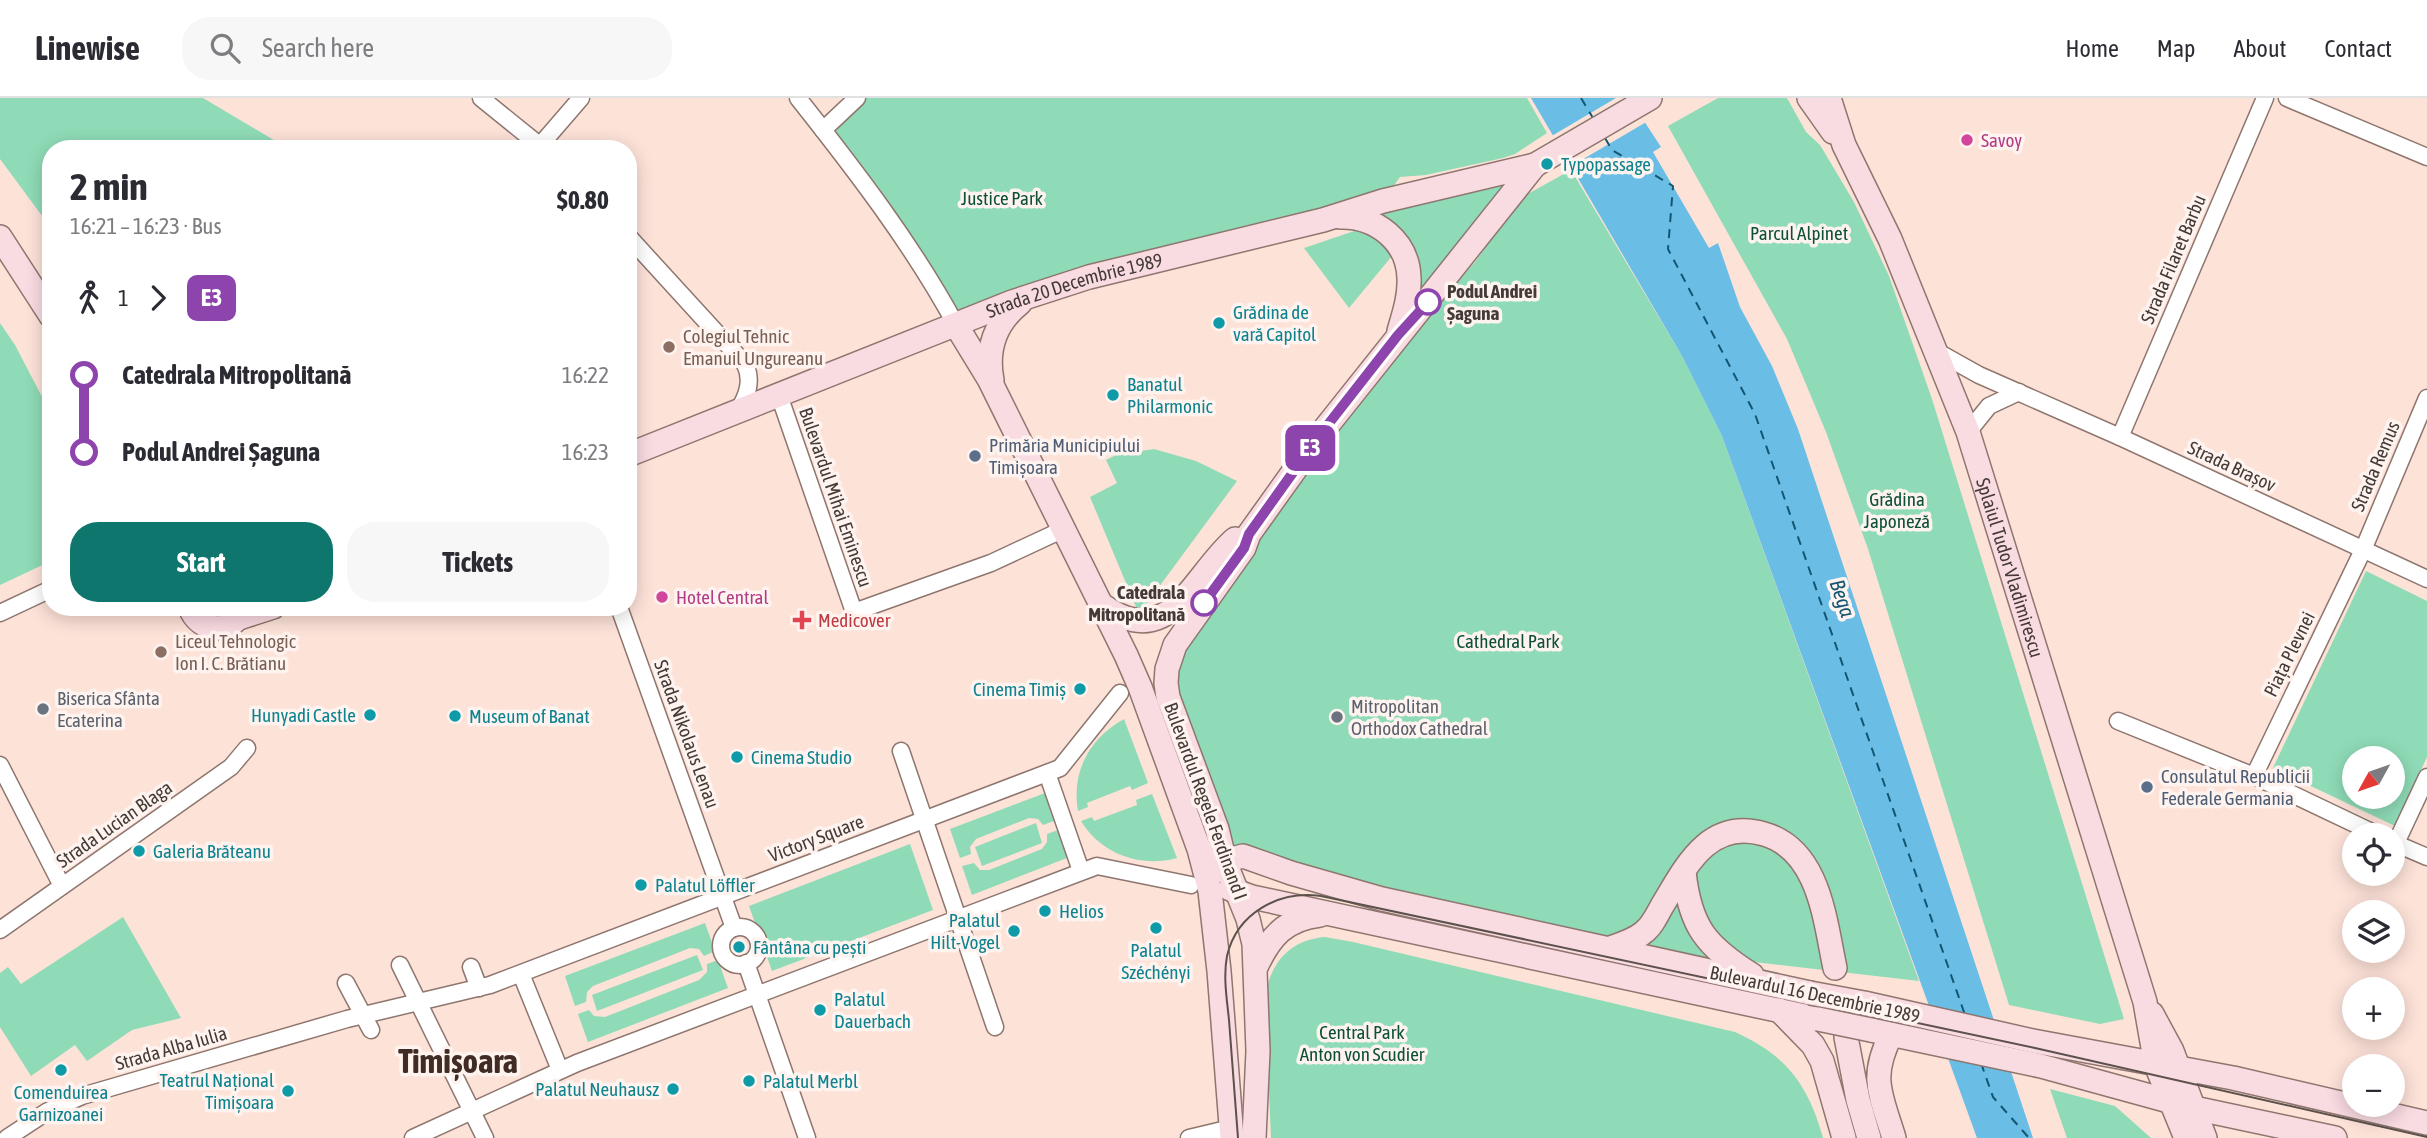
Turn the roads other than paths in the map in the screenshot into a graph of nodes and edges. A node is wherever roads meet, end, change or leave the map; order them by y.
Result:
1 (481, 98) edge
2 (581, 98) edge
3 (798, 98) edge
4 (857, 98) edge
5 (1650, 98) edge
6 (1809, 98) edge
7 (1829, 98) edge
8 (2264, 98) edge
9 (2287, 98) edge
10 (823, 130) junction
11 (531, 140) edge
12 (547, 140) edge
13 (1844, 145) junction
14 (2427, 157) edge
15 (1535, 165) junction
16 (1323, 220) junction
17 (0, 237) edge
18 (637, 246) edge
19 (1043, 291) junction
20 (42, 302) edge
21 (956, 325) junction
22 (1398, 335) junction
23 (1936, 351) junction
24 (2019, 392) junction
25 (779, 395) junction
26 (998, 397) junction
27 (2427, 398) edge
28 (737, 411) junction
29 (1968, 432) junction
30 (2120, 437) junction
31 (637, 451) edge
32 (1064, 529) junction
33 (1249, 534) junction
34 (2362, 550) junction
35 (2427, 579) edge
36 (42, 593) edge
37 (1102, 605) junction
38 (0, 613) edge
39 (194, 616) edge
40 (238, 616) edge
41 (622, 616) edge
42 (1120, 693) dead end
43 (2118, 721) dead end
44 (247, 748) dead end
45 (901, 751) dead end
46 (0, 765) edge
47 (1047, 773) junction
48 (2253, 776) junction
49 (2427, 777) edge
50 (925, 819) junction
51 (2353, 823) edge
52 (2404, 823) edge
53 (1217, 829) junction
54 (2405, 847) edge
55 (2427, 857) edge
56 (1262, 862) junction
57 (1081, 871) junction
58 (1684, 872) junction
59 (1210, 878) junction
60 (62, 886) junction
61 (1238, 893) junction
62 (722, 897) junction
63 (1337, 915) junction
64 (961, 924) junction
65 (734, 928) junction
66 (0, 930) edge
67 (1610, 948) junction
68 (747, 963) junction
69 (400, 965) dead end
70 (471, 967) dead end
71 (1256, 967) junction
72 (1835, 968) dead end
73 (521, 974) junction
74 (346, 984) dead end
75 (1767, 984) junction
76 (479, 988) junction
77 (758, 994) junction
78 (418, 1002) junction
79 (2145, 1002) junction
80 (1779, 1010) junction
81 (361, 1022) junction
82 (995, 1027) dead end
83 (1889, 1034) junction
84 (1846, 1037) dead end
85 (2156, 1065) junction
86 (2180, 1069) junction
87 (560, 1070) junction
88 (2170, 1102) junction
89 (2194, 1108) junction
90 (471, 1111) junction
91 (2427, 1124) edge
92 (1232, 1133) edge
93 (10, 1136) edge
94 (413, 1138) edge
95 (485, 1138) edge
96 (807, 1138) edge
97 (1189, 1138) edge
98 (1254, 1138) edge
99 (1844, 1138) edge
100 (1869, 1138) edge
101 (1894, 1138) edge
102 (2186, 1138) edge
103 (2205, 1138) edge
104 (2334, 1138) edge

1 - 11 street
2 - 12 street
3 - 10 street
4 - 10 street
5 - 15 main road
6 - 13 main road, Splaiul Tudor Vladimirescu
7 - 13 main road, Splaiul Tudor Vladimirescu
8 - 30 street, Strada Filaret Barbu
9 - 14 street
10 - 21 street
13 - 23 main road, Splaiul Tudor Vladimirescu
15 - 16 main road, Strada 20 Decembrie 1989
15 - 22 main road, Bulevardul Regele Ferdinand I
16 - 19 main road, Strada 20 Decembrie 1989
16 - 22 main road
17 - 20 main road
18 - 28 street
19 - 21 main road, Strada 20 Decembrie 1989
19 - 26 main road
21 - 25 main road, Strada 20 Decembrie 1989
21 - 26 main road
22 - 33 main road, Bulevardul Regele Ferdinand I
23 - 24 street, Strada Brașov
23 - 29 main road, Splaiul Tudor Vladimirescu
24 - 29 street
24 - 30 street, Strada Brașov
25 - 28 main road, Strada 20 Decembrie 1989
25 - 32 street, Bulevardul Mihai Eminescu
26 - 32 main road, Bulevardul Regele Ferdinand I
27 - 34 street, Strada Remus
28 - 31 main road, Strada 20 Decembrie 1989
29 - 79 main road, Splaiul Tudor Vladimirescu
30 - 34 street, Strada Brașov
32 - 37 main road, Bulevardul Regele Ferdinand I
33 - 37 main road
33 - 53 main road, Bulevardul Regele Ferdinand I
34 - 35 street, Strada Brașov
34 - 48 street, Piața Plevnei
36 - 38 street
37 - 59 main road, Bulevardul Regele Ferdinand I
39 - 40 main road
41 - 62 street, Strada Nikolaus Lenau
42 - 47 street, Victory Square
43 - 48 street
44 - 60 street, Strada Lucian Blaga
45 - 50 street
46 - 60 street
47 - 50 street, Victory Square
47 - 57 street
48 - 51 street
49 - 52 street
50 - 62 street, Victory Square
50 - 64 street
53 - 56 main road
53 - 59 main road, Bulevardul Regele Ferdinand I
54 - 55 street
56 - 59 main road, Bulevardul 16 Decembrie 1989
56 - 67 main road, Bulevardul 16 Decembrie 1989
57 - 59 street
57 - 64 street
58 - 67 main road
58 - 72 main road
58 - 75 main road
59 - 61 main road, Bulevardul Regele Ferdinand I
59 - 92 main road, Bulevardul Regele Ferdinand I
60 - 66 street, Strada Lucian Blaga
61 - 63 main road, Bulevardul 16 Decembrie 1989
61 - 71 main road, Bulevardul Regele Ferdinand I
62 - 65 street
62 - 73 street, Victory Square
63 - 71 main road
63 - 80 main road, Bulevardul 16 Decembrie 1989
64 - 77 street
64 - 82 street
65 - 68 street
65 - 68 street
67 - 75 main road, Bulevardul 16 Decembrie 1989
68 - 77 street
69 - 78 street
70 - 76 street
71 - 98 main road, Bulevardul Regele Ferdinand I
73 - 76 street, Victory Square
73 - 87 street
74 - 81 street
75 - 85 main road, Bulevardul 16 Decembrie 1989, bridge
76 - 78 street, Victory Square
77 - 87 street
77 - 96 street
78 - 81 street, Victory Square
78 - 90 street
79 - 85 main road, Splaiul Tudor Vladimirescu
79 - 86 main road, Splaiul Tudor Vladimirescu
80 - 83 main road, Bulevardul 16 Decembrie 1989, bridge
80 - 99 main road
81 - 93 street, Strada Alba Iulia
83 - 88 main road, Bulevardul 16 Decembrie 1989
83 - 101 main road
84 - 100 main road
85 - 86 main road, Bulevardul 16 Decembrie 1989
85 - 88 main road, Splaiul Tudor Vladimirescu
86 - 89 main road, Splaiul Tudor Vladimirescu
86 - 91 main road, Bulevardul 16 Decembrie 1989
87 - 90 street
88 - 89 main road, Bulevardul 16 Decembrie 1989
88 - 102 main road, Splaiul Tudor Vladimirescu
89 - 103 main road, Splaiul Tudor Vladimirescu
89 - 104 main road, Bulevardul 16 Decembrie 1989
90 - 94 street
90 - 95 street
92 - 97 street

